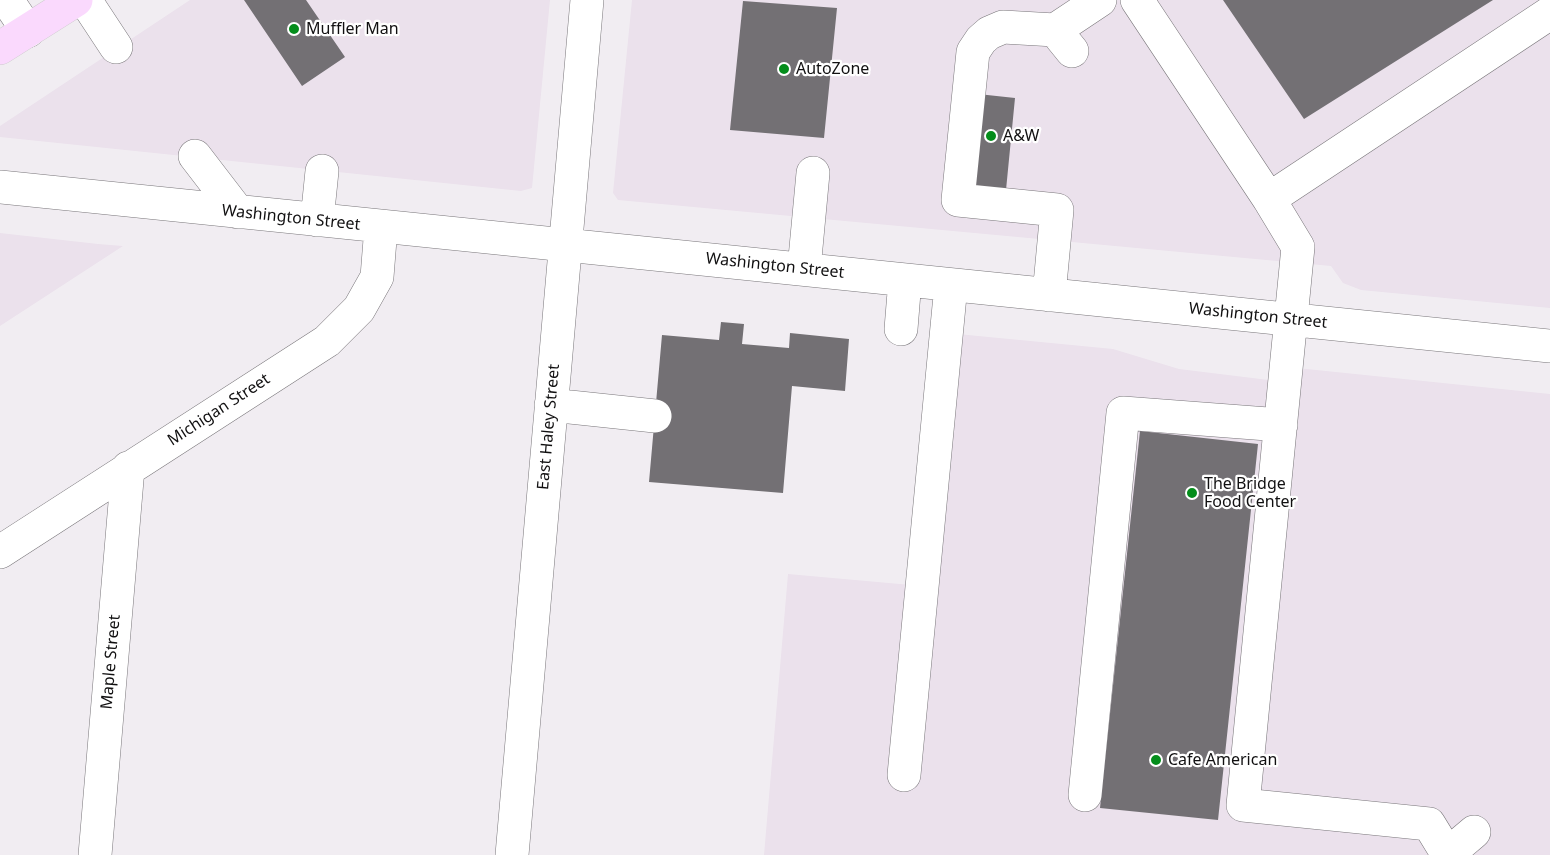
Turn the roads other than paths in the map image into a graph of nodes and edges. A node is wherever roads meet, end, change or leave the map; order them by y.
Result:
1 (8, 0) edge
2 (76, 0) edge
3 (85, 0) edge
4 (587, 0) edge
5 (1100, 0) edge
6 (1137, 0) edge
7 (1550, 13) edge
8 (28, 31) junction
9 (116, 47) dead end
10 (0, 48) edge
11 (195, 156) dead end
12 (322, 171) dead end
13 (813, 173) dead end
14 (0, 187) edge
15 (1269, 198) junction
16 (238, 212) junction
17 (317, 220) junction
18 (381, 227) junction
19 (565, 244) junction
20 (804, 269) junction
21 (905, 280) junction
22 (951, 285) junction
23 (1049, 295) junction
24 (1292, 319) junction
25 (901, 328) dead end
26 (1550, 346) edge
27 (550, 405) junction
28 (655, 416) dead end
29 (1281, 425) junction
30 (128, 468) junction
31 (0, 552) edge
32 (904, 775) dead end
33 (1085, 795) dead end
34 (1474, 832) dead end
35 (95, 855) edge
36 (512, 855) edge
37 (1448, 855) edge

1 - 8 street
2 - 8 main road
3 - 9 street
4 - 19 street, East Haley Street
5 - 23 street
6 - 15 street
7 - 15 street
8 - 10 main road
11 - 16 street
12 - 17 street
13 - 20 street
14 - 16 street, Washington Street
15 - 24 street
16 - 17 street, Washington Street
17 - 18 street, Washington Street
18 - 19 street, Washington Street
18 - 30 street, Michigan Street
19 - 20 street, Washington Street
19 - 27 street, East Haley Street
20 - 21 street, Washington Street
21 - 22 street, Washington Street
21 - 25 street
22 - 23 street, Washington Street
22 - 32 street
23 - 24 street, Washington Street
24 - 26 street, Washington Street
24 - 29 street
27 - 28 street
27 - 36 street, East Haley Street
29 - 33 street
29 - 37 street
30 - 31 street, Michigan Street
30 - 35 street, Maple Street
34 - 37 street

